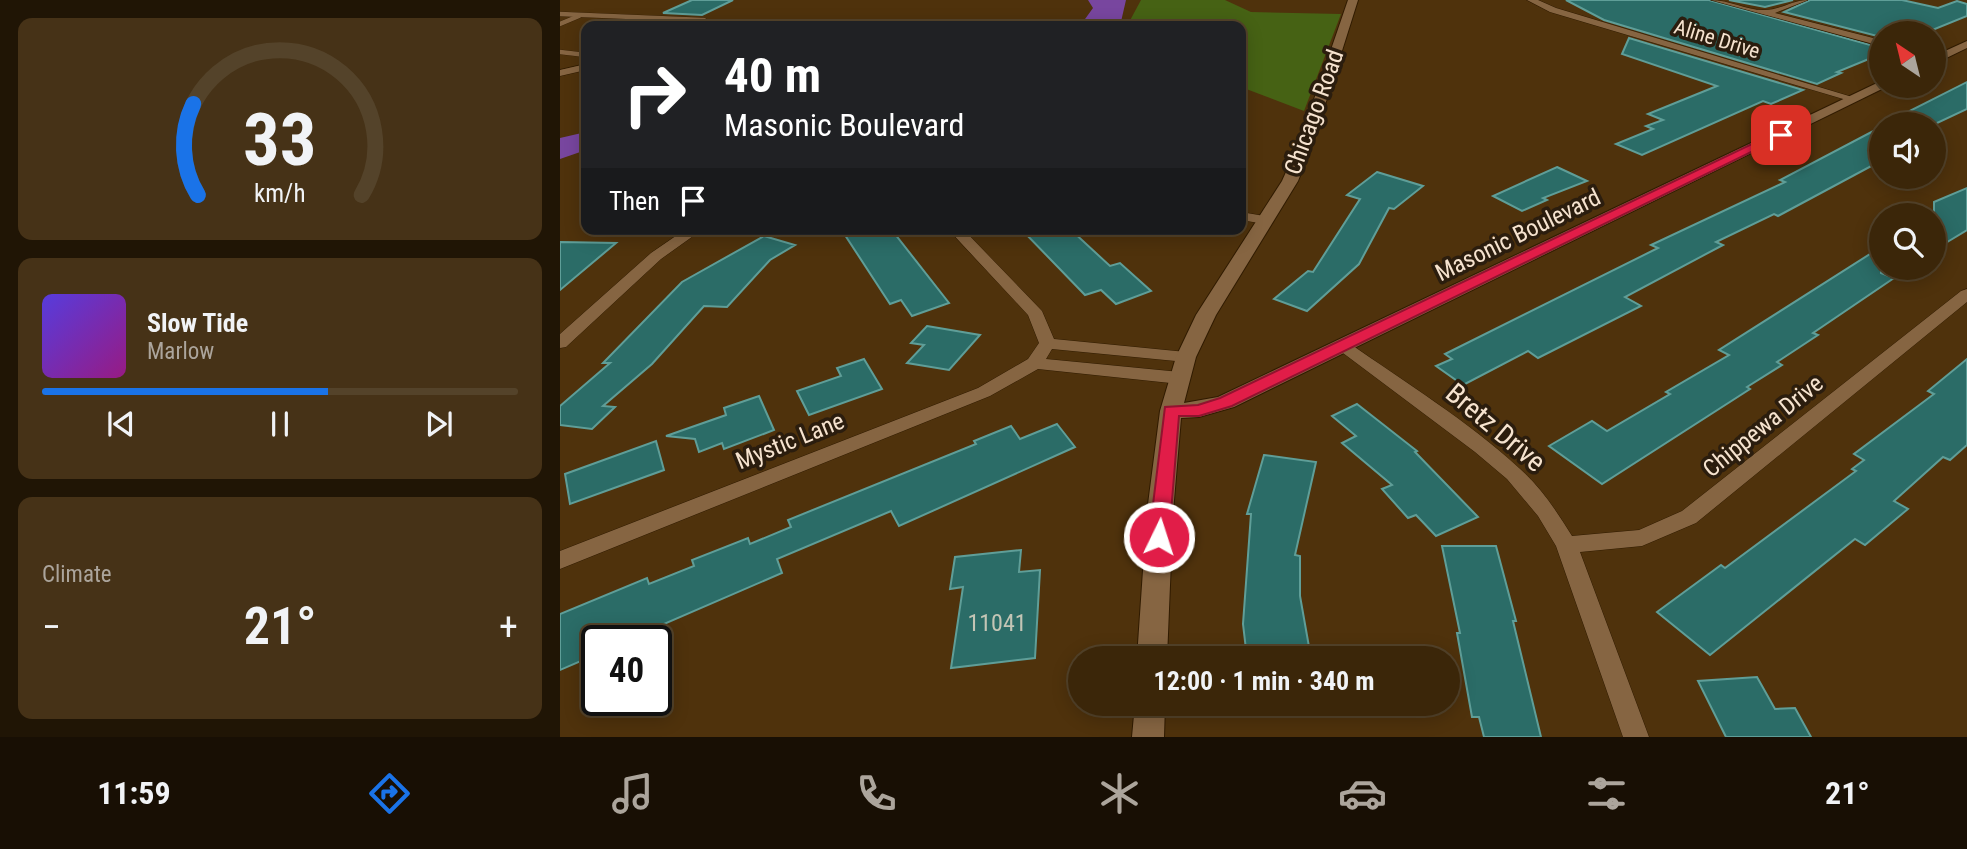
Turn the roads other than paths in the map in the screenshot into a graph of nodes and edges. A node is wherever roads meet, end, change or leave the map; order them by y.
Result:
1 (1353, 0) edge
2 (1531, 0) edge
3 (1715, 0) edge
4 (1804, 0) edge
5 (1766, 13) junction
6 (560, 14) edge
7 (580, 16) junction
8 (704, 20) edge
9 (560, 24) edge
10 (1869, 40) edge
11 (1967, 44) edge
12 (560, 51) edge
13 (1946, 53) edge
14 (581, 54) edge
15 (581, 68) edge
16 (560, 73) edge
17 (1869, 92) edge
18 (1854, 99) junction
19 (1246, 217) edge
20 (1265, 220) junction
21 (687, 235) edge
22 (962, 235) edge
23 (1967, 294) edge
24 (560, 343) edge
25 (1047, 343) junction
26 (1343, 347) junction
27 (1186, 357) junction
28 (1035, 363) junction
29 (1180, 378) junction
30 (1171, 411) junction
31 (1566, 544) junction
32 (560, 560) edge
33 (1153, 646) edge
34 (1149, 716) edge
35 (1148, 737) edge
36 (1636, 737) edge

1 - 20 street, Chicago Road
2 - 18 street, Aline Drive
3 - 5 street
4 - 5 street
5 - 10 street
6 - 7 lane
7 - 8 lane
7 - 9 lane
11 - 13 street
12 - 14 lane
15 - 16 street
17 - 18 street, Masonic Boulevard
18 - 26 street, Masonic Boulevard
19 - 20 street
20 - 27 street, Chicago Road
21 - 24 street
22 - 25 street
23 - 31 street, Chippewa Drive
25 - 27 street
25 - 28 street
26 - 30 street, Masonic Boulevard
26 - 31 street, Bretz Drive
27 - 29 street, Chicago Road
28 - 29 street
28 - 32 street, Mystic Lane
29 - 30 street, Chicago Road
30 - 33 street, Chicago Road
31 - 36 street, Bretz Drive
34 - 35 street

